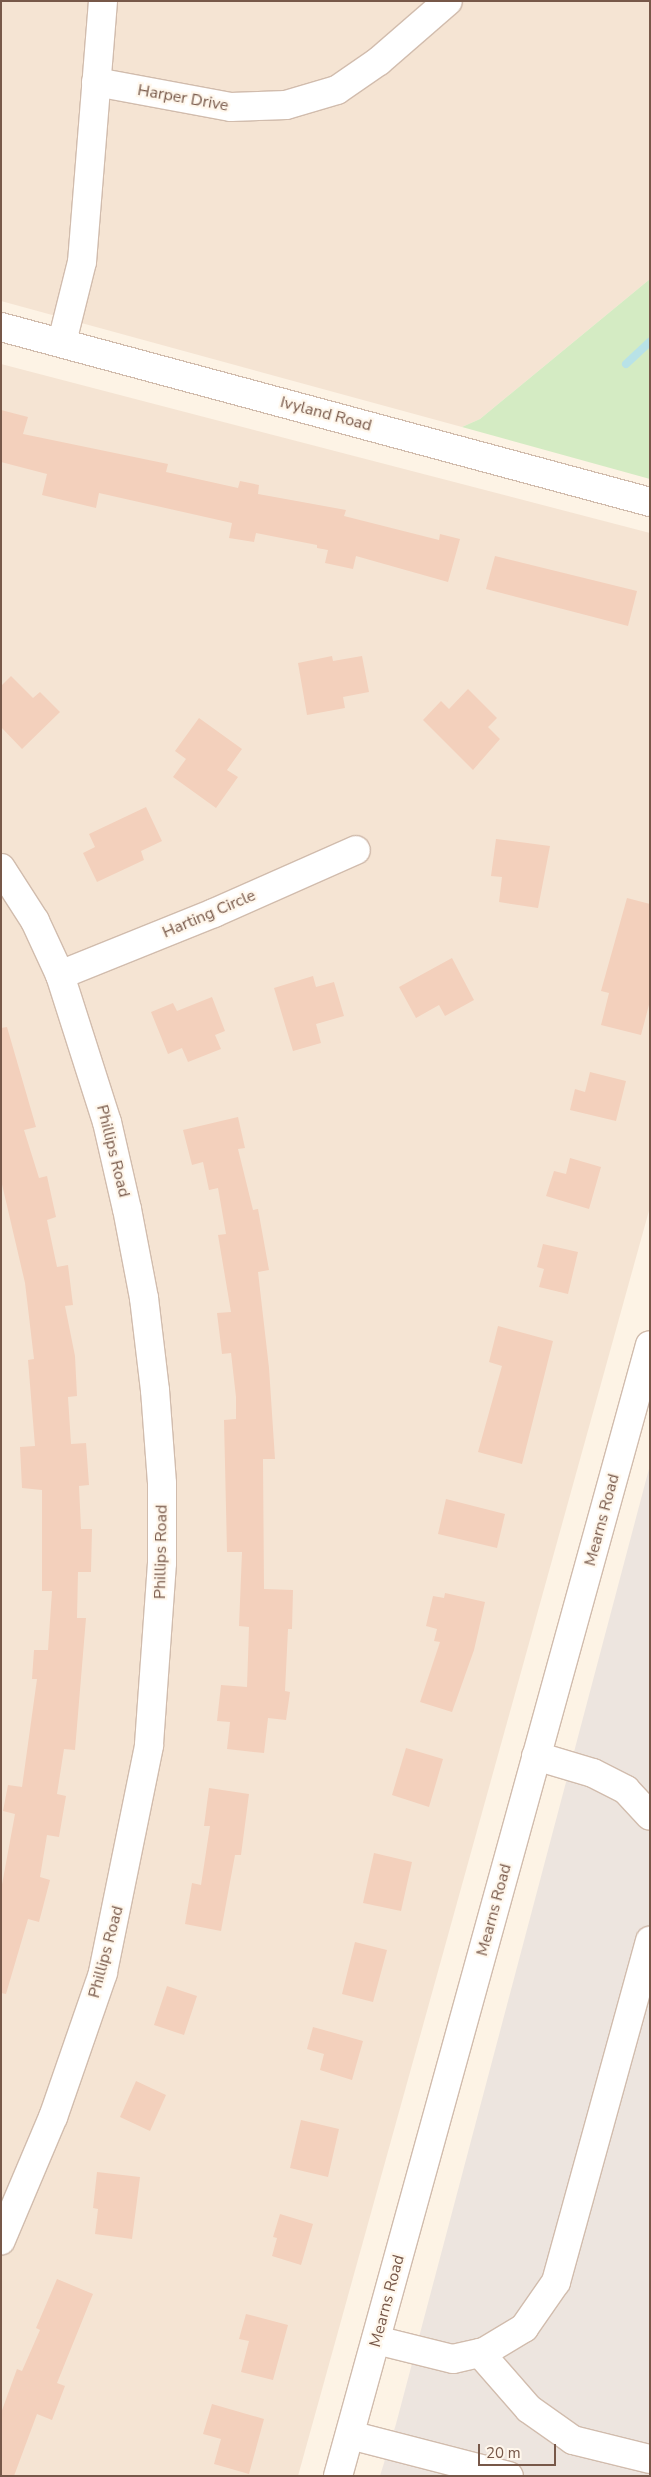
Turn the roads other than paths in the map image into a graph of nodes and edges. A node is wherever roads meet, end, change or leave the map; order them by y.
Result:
1 (102, 1) edge
2 (448, 1) edge
3 (96, 82) junction
4 (1, 327) edge
5 (62, 342) junction
6 (650, 502) edge
7 (356, 850) dead end
8 (1, 868) edge
9 (60, 975) junction
10 (650, 1345) edge
11 (536, 1756) junction
12 (650, 1816) edge
13 (650, 1941) edge
14 (1, 2240) edge
15 (376, 2340) junction
16 (480, 2353) junction
17 (350, 2435) junction
18 (650, 2459) edge
19 (338, 2476) edge
20 (509, 2476) edge

1 - 3 street
2 - 3 street, Harper Drive
3 - 5 street
4 - 5 street, Ivyland Road
5 - 6 street, Ivyland Road
7 - 9 street, Harting Circle
8 - 9 street, Phillips Road
9 - 14 street, Phillips Road
10 - 11 street, Mearns Road
11 - 12 street
11 - 15 street, Mearns Road
13 - 16 street
15 - 16 street
15 - 17 street, Mearns Road
16 - 18 street
17 - 19 street, Mearns Road
17 - 20 street

